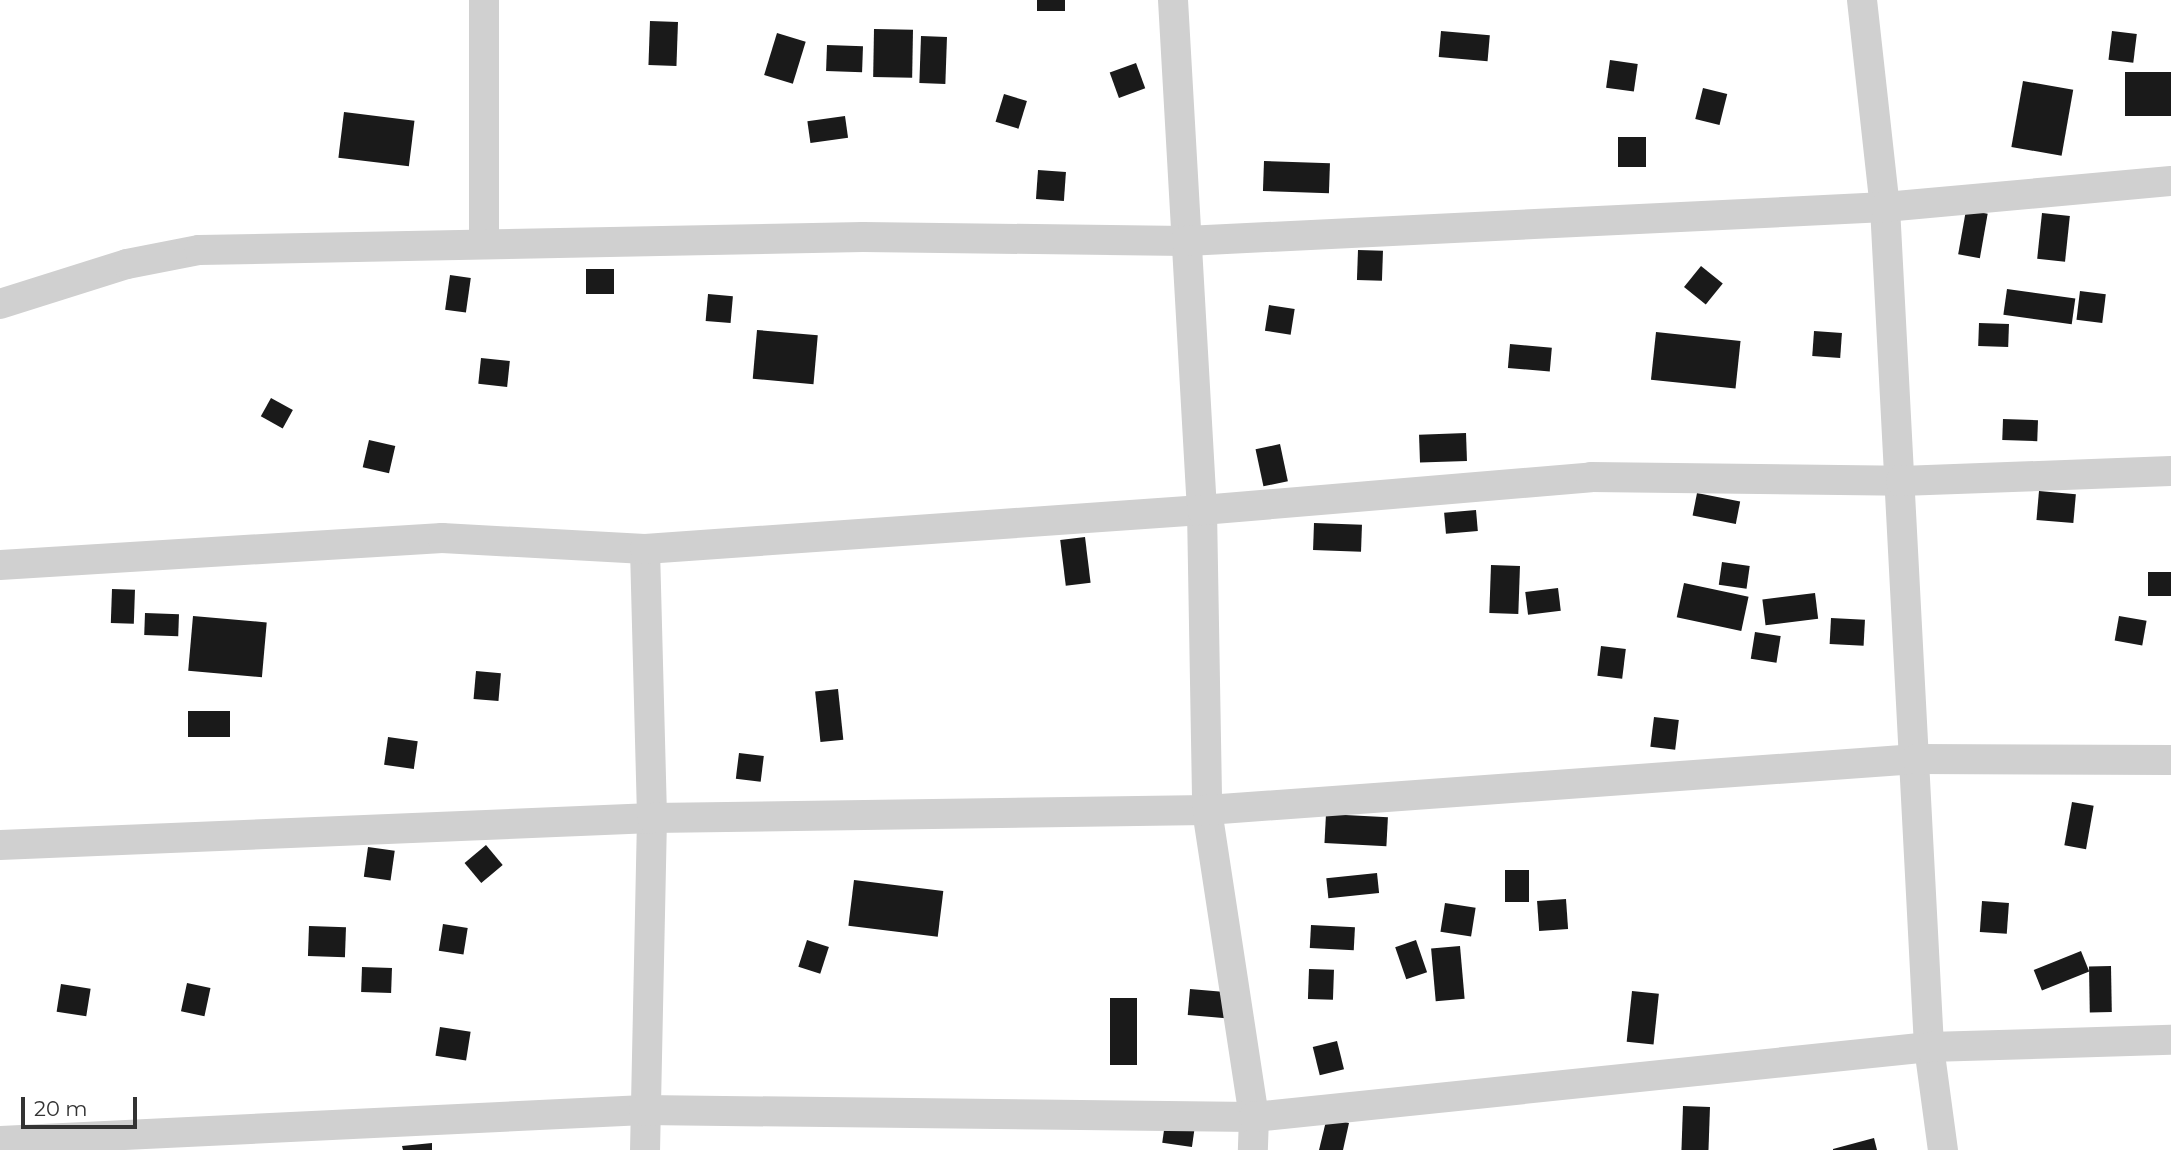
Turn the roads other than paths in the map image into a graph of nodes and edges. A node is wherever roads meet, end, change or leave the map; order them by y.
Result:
1 (484, 0) edge
2 (1173, 0) edge
3 (1862, 0) edge
4 (2171, 181) edge
5 (1885, 207) junction
6 (1186, 241) junction
7 (484, 244) junction
8 (0, 304) edge
9 (2171, 471) edge
10 (1901, 481) junction
11 (1202, 510) junction
12 (645, 549) junction
13 (0, 565) edge
14 (1916, 759) junction
15 (2171, 760) edge
16 (1207, 810) junction
17 (652, 818) junction
18 (0, 845) edge
19 (2171, 1040) edge
20 (1929, 1047) junction
21 (644, 1110) junction
22 (1254, 1117) junction
23 (0, 1141) edge
24 (645, 1150) edge
25 (1253, 1150) edge
26 (1943, 1150) edge

1 - 7 street
2 - 6 street
3 - 5 street
4 - 5 street
5 - 6 street
5 - 10 street
6 - 7 street
6 - 11 street
7 - 8 street
9 - 10 street
10 - 11 street
10 - 14 street
11 - 12 street
11 - 16 street
12 - 13 street
12 - 17 street
14 - 15 street
14 - 16 street
14 - 20 street
16 - 17 street
16 - 22 street
17 - 18 street
17 - 21 street
19 - 20 street
20 - 22 street
20 - 26 street
21 - 22 street
21 - 23 street
21 - 24 street
22 - 25 street

